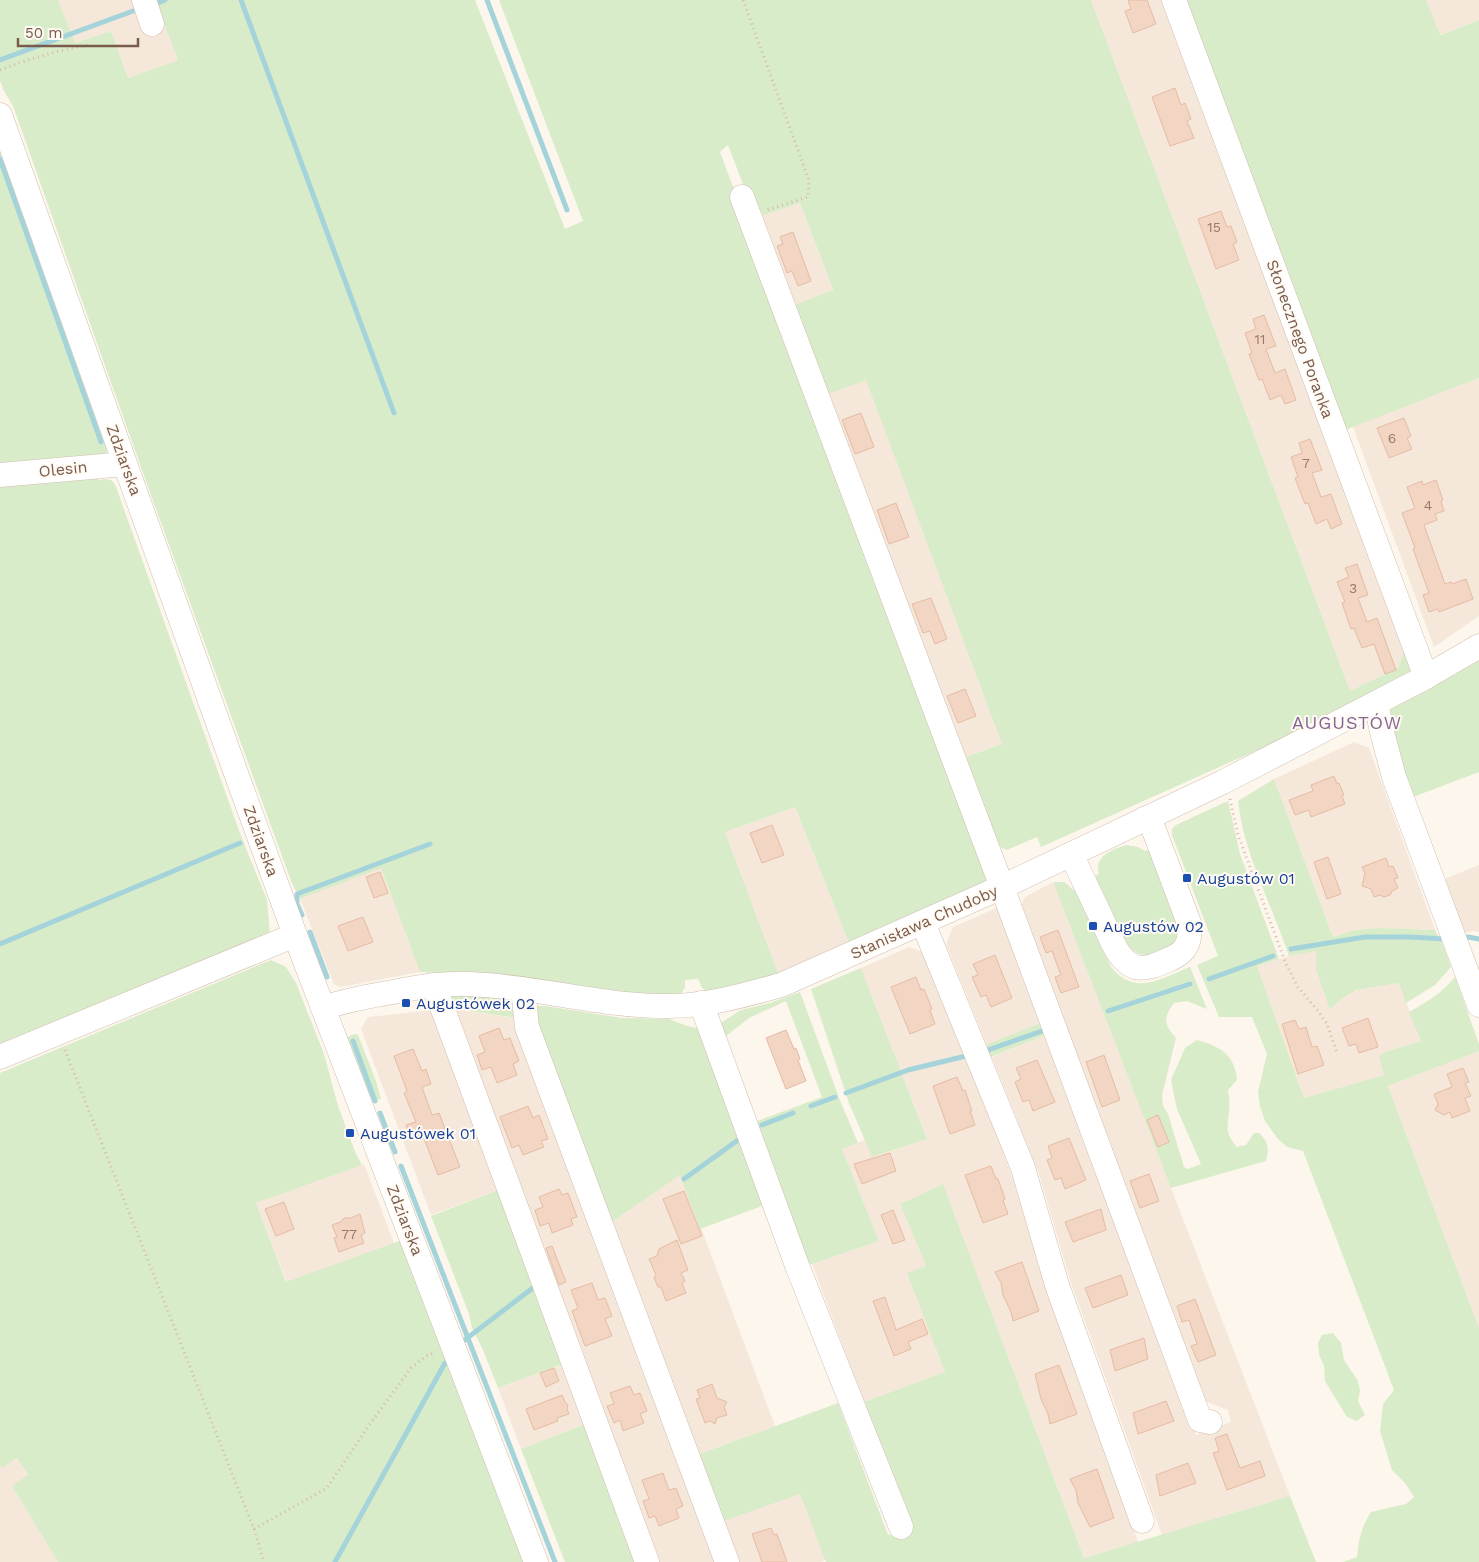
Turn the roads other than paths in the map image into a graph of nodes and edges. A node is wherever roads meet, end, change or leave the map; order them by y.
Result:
1 (144, 0) edge
2 (1174, 0) edge
3 (152, 24) dead end
4 (0, 115) edge
5 (746, 206) road end
6 (125, 464) junction
7 (0, 475) edge
8 (1479, 646) edge
9 (1426, 677) junction
10 (1376, 703) junction
11 (1144, 819) junction
12 (1071, 854) junction
13 (1002, 887) junction
14 (923, 923) junction
15 (295, 935) junction
16 (434, 985) junction
17 (523, 989) junction
18 (701, 1003) junction
19 (1479, 1005) edge
20 (323, 1008) junction
21 (0, 1057) edge
22 (1210, 1422) dead end
23 (1142, 1521) dead end
24 (902, 1528) dead end
25 (536, 1562) edge
26 (647, 1562) edge
27 (727, 1562) edge

1 - 3 street
2 - 9 street, Słonecznego Poranka
4 - 6 street, Zdziarska
5 - 13 street
6 - 7 street, Olesin
6 - 15 street, Zdziarska
8 - 9 street, Stanisława Chudoby
9 - 10 street, Stanisława Chudoby
10 - 11 street, Stanisława Chudoby
10 - 19 street
11 - 12 street, Stanisława Chudoby
11 - 12 street
12 - 13 street, Stanisława Chudoby
13 - 14 street, Stanisława Chudoby
13 - 22 street
14 - 18 street, Stanisława Chudoby
14 - 23 street
15 - 20 street, Zdziarska
15 - 21 street
16 - 17 street, Stanisława Chudoby
16 - 20 street, Stanisława Chudoby
16 - 26 street
17 - 18 street, Stanisława Chudoby
17 - 27 street
18 - 24 street
20 - 25 street, Zdziarska

